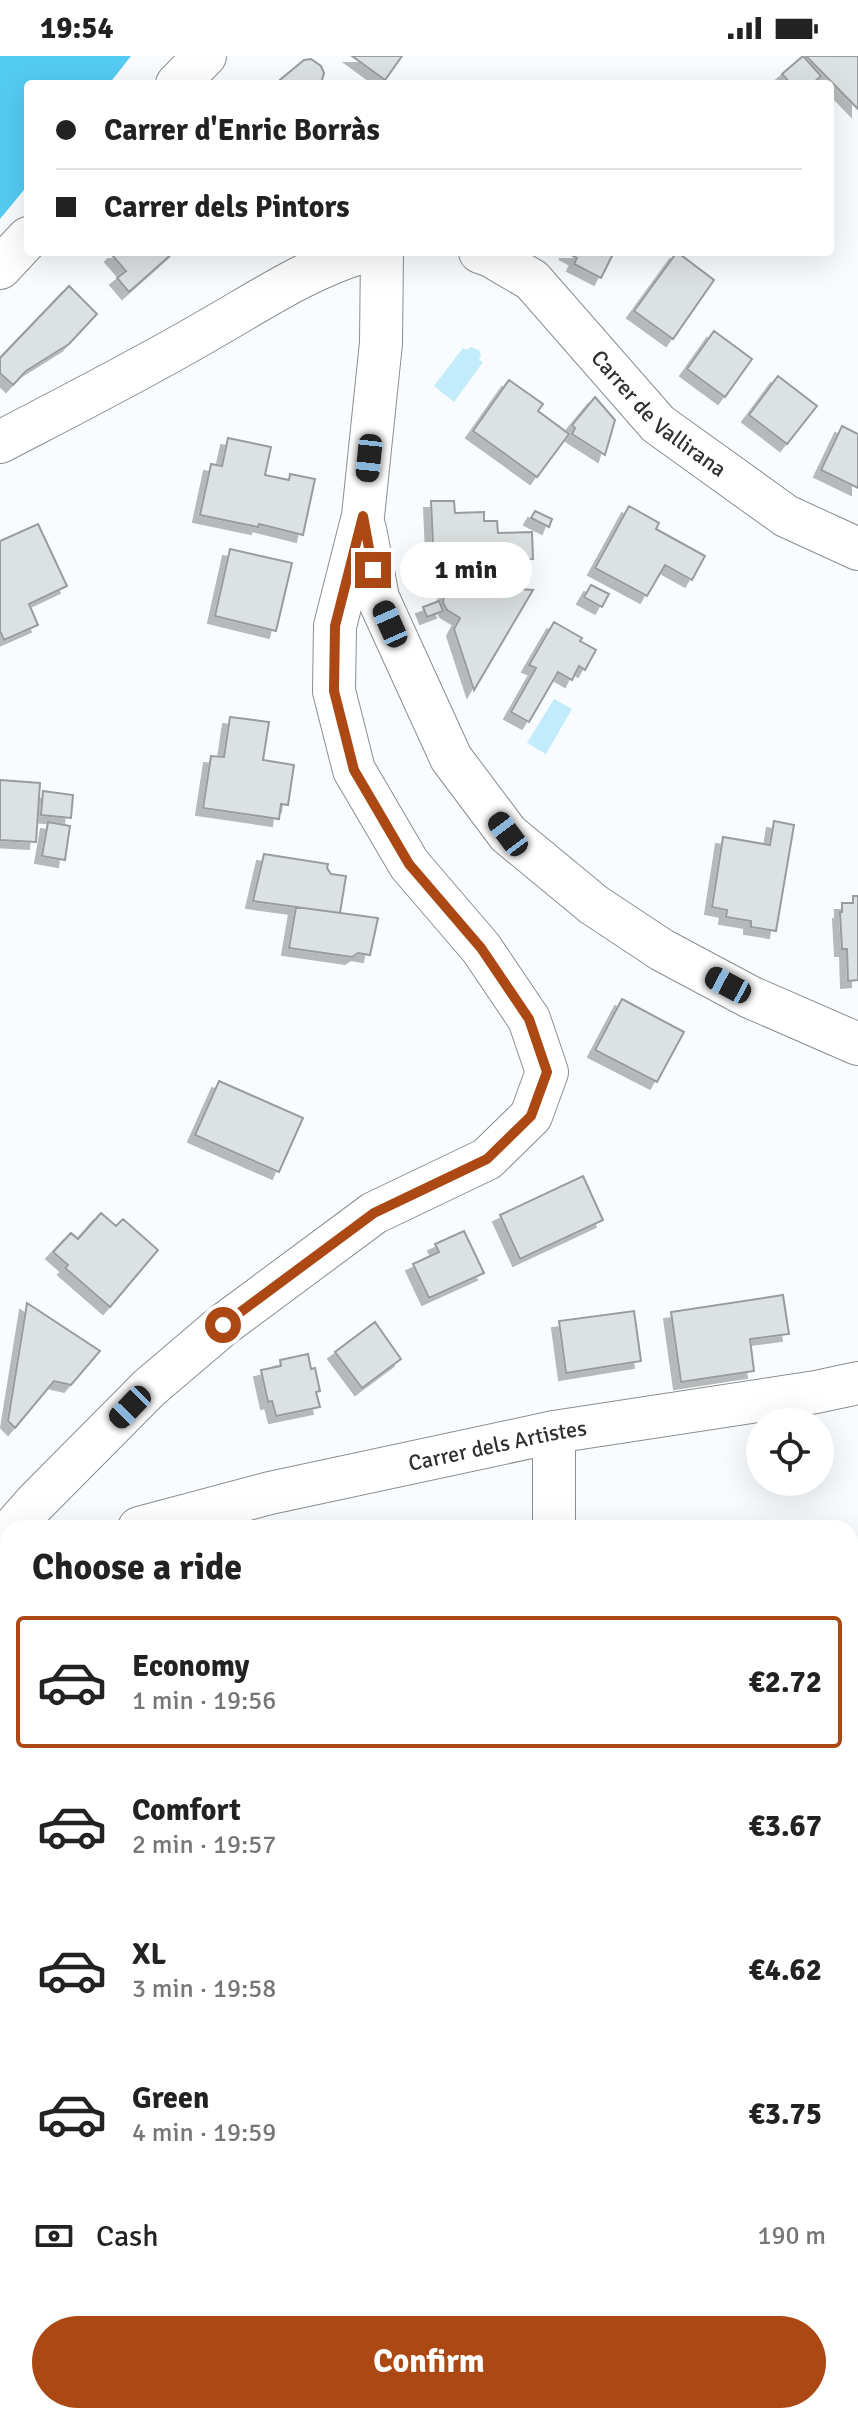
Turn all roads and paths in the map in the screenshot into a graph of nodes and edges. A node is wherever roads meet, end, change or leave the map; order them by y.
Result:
1 (205, 56) edge
2 (181, 80) edge
3 (24, 242) edge
4 (348, 256) edge
5 (382, 256) edge
6 (491, 256) edge
7 (0, 268) edge
8 (0, 442) edge
9 (363, 516) junction
10 (858, 549) edge
11 (858, 1044) edge
12 (858, 1383) edge
13 (554, 1432) junction
14 (20, 1520) edge
15 (169, 1520) edge
16 (554, 1520) edge

1 - 2 street
3 - 7 street
4 - 8 street
5 - 9 street
6 - 10 street, Carrer de Vallirana
9 - 11 street
9 - 14 street
12 - 13 street, Carrer dels Artistes
13 - 15 street, Carrer dels Artistes
13 - 16 street

